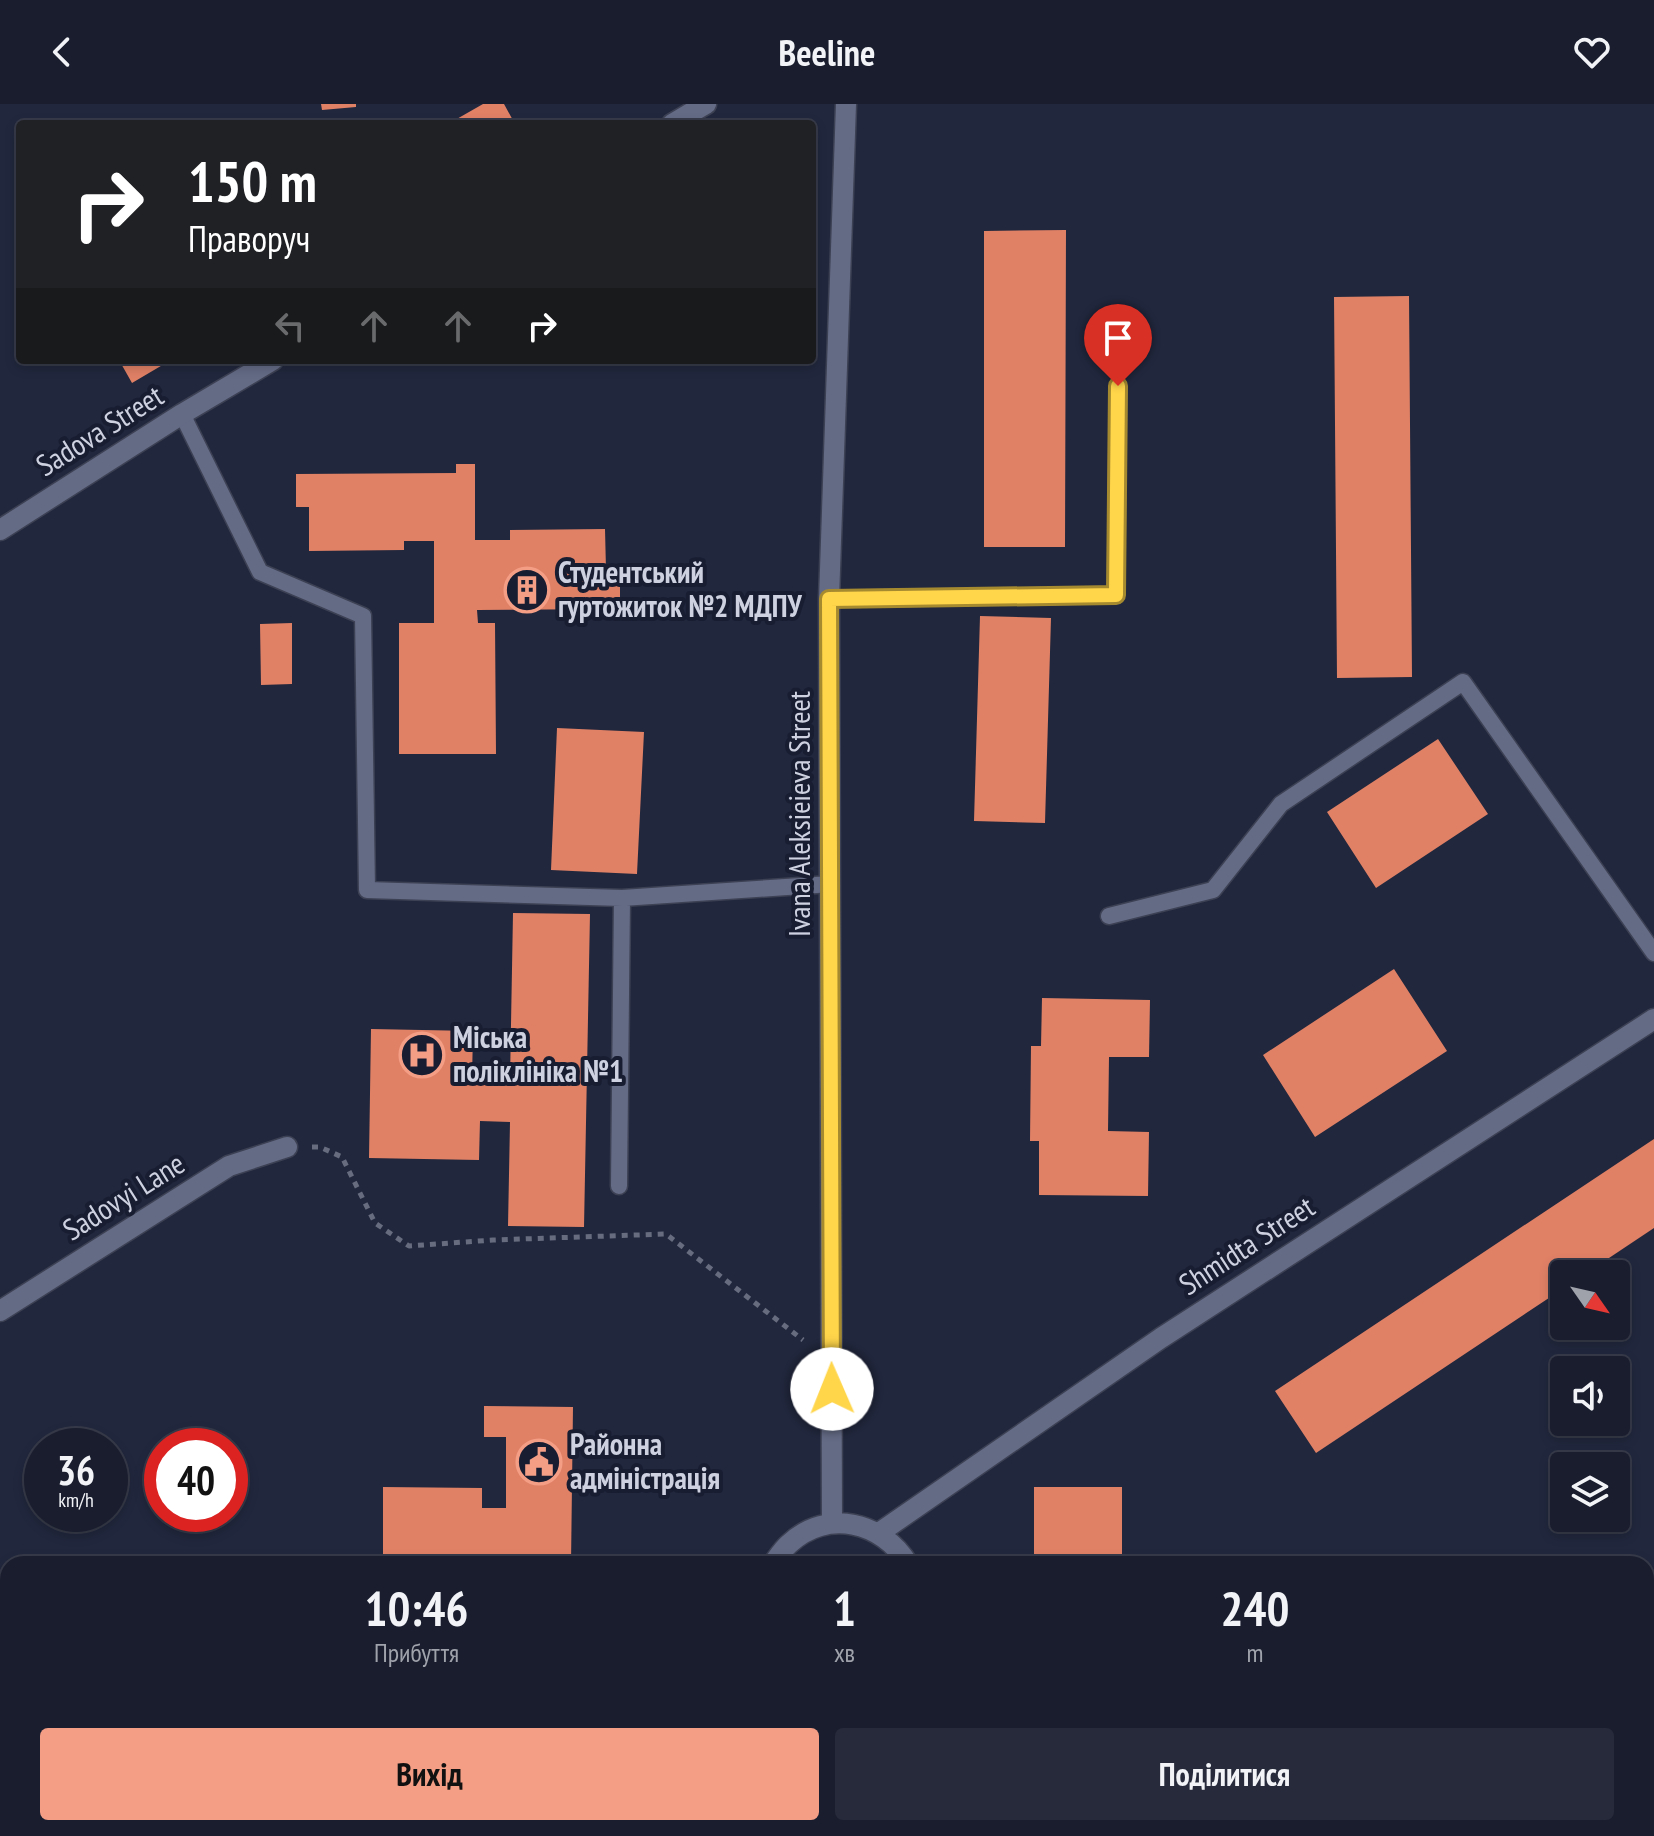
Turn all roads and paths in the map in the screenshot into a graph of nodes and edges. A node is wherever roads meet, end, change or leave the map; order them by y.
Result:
1 (706, 104) edge
2 (846, 104) edge
3 (679, 120) edge
4 (266, 364) edge
5 (1118, 386) dead end
6 (182, 414) junction
7 (0, 530) edge
8 (829, 599) junction
9 (831, 884) junction
10 (622, 898) junction
11 (1109, 916) dead end
12 (1654, 953) edge
13 (1654, 1019) edge
14 (287, 1147) joint
15 (619, 1186) dead end
16 (0, 1311) edge
17 (832, 1362) junction
18 (832, 1523) junction
19 (879, 1533) junction
20 (779, 1556) edge
21 (903, 1556) edge

1 - 3 street
2 - 8 street, Ivana Aleksieieva Street
4 - 6 street, Sadova Street
5 - 8 lane
6 - 7 street, Sadova Street
6 - 10 lane
8 - 9 street, Ivana Aleksieieva Street
9 - 10 lane
9 - 17 street, Ivana Aleksieieva Street
10 - 15 lane
11 - 12 lane
13 - 19 street, Shmidta Street
14 - 16 street, Sadovyi Lane
14 - 17 path
17 - 18 street, Ivana Aleksieieva Street
18 - 19 street
18 - 20 street
19 - 21 street

